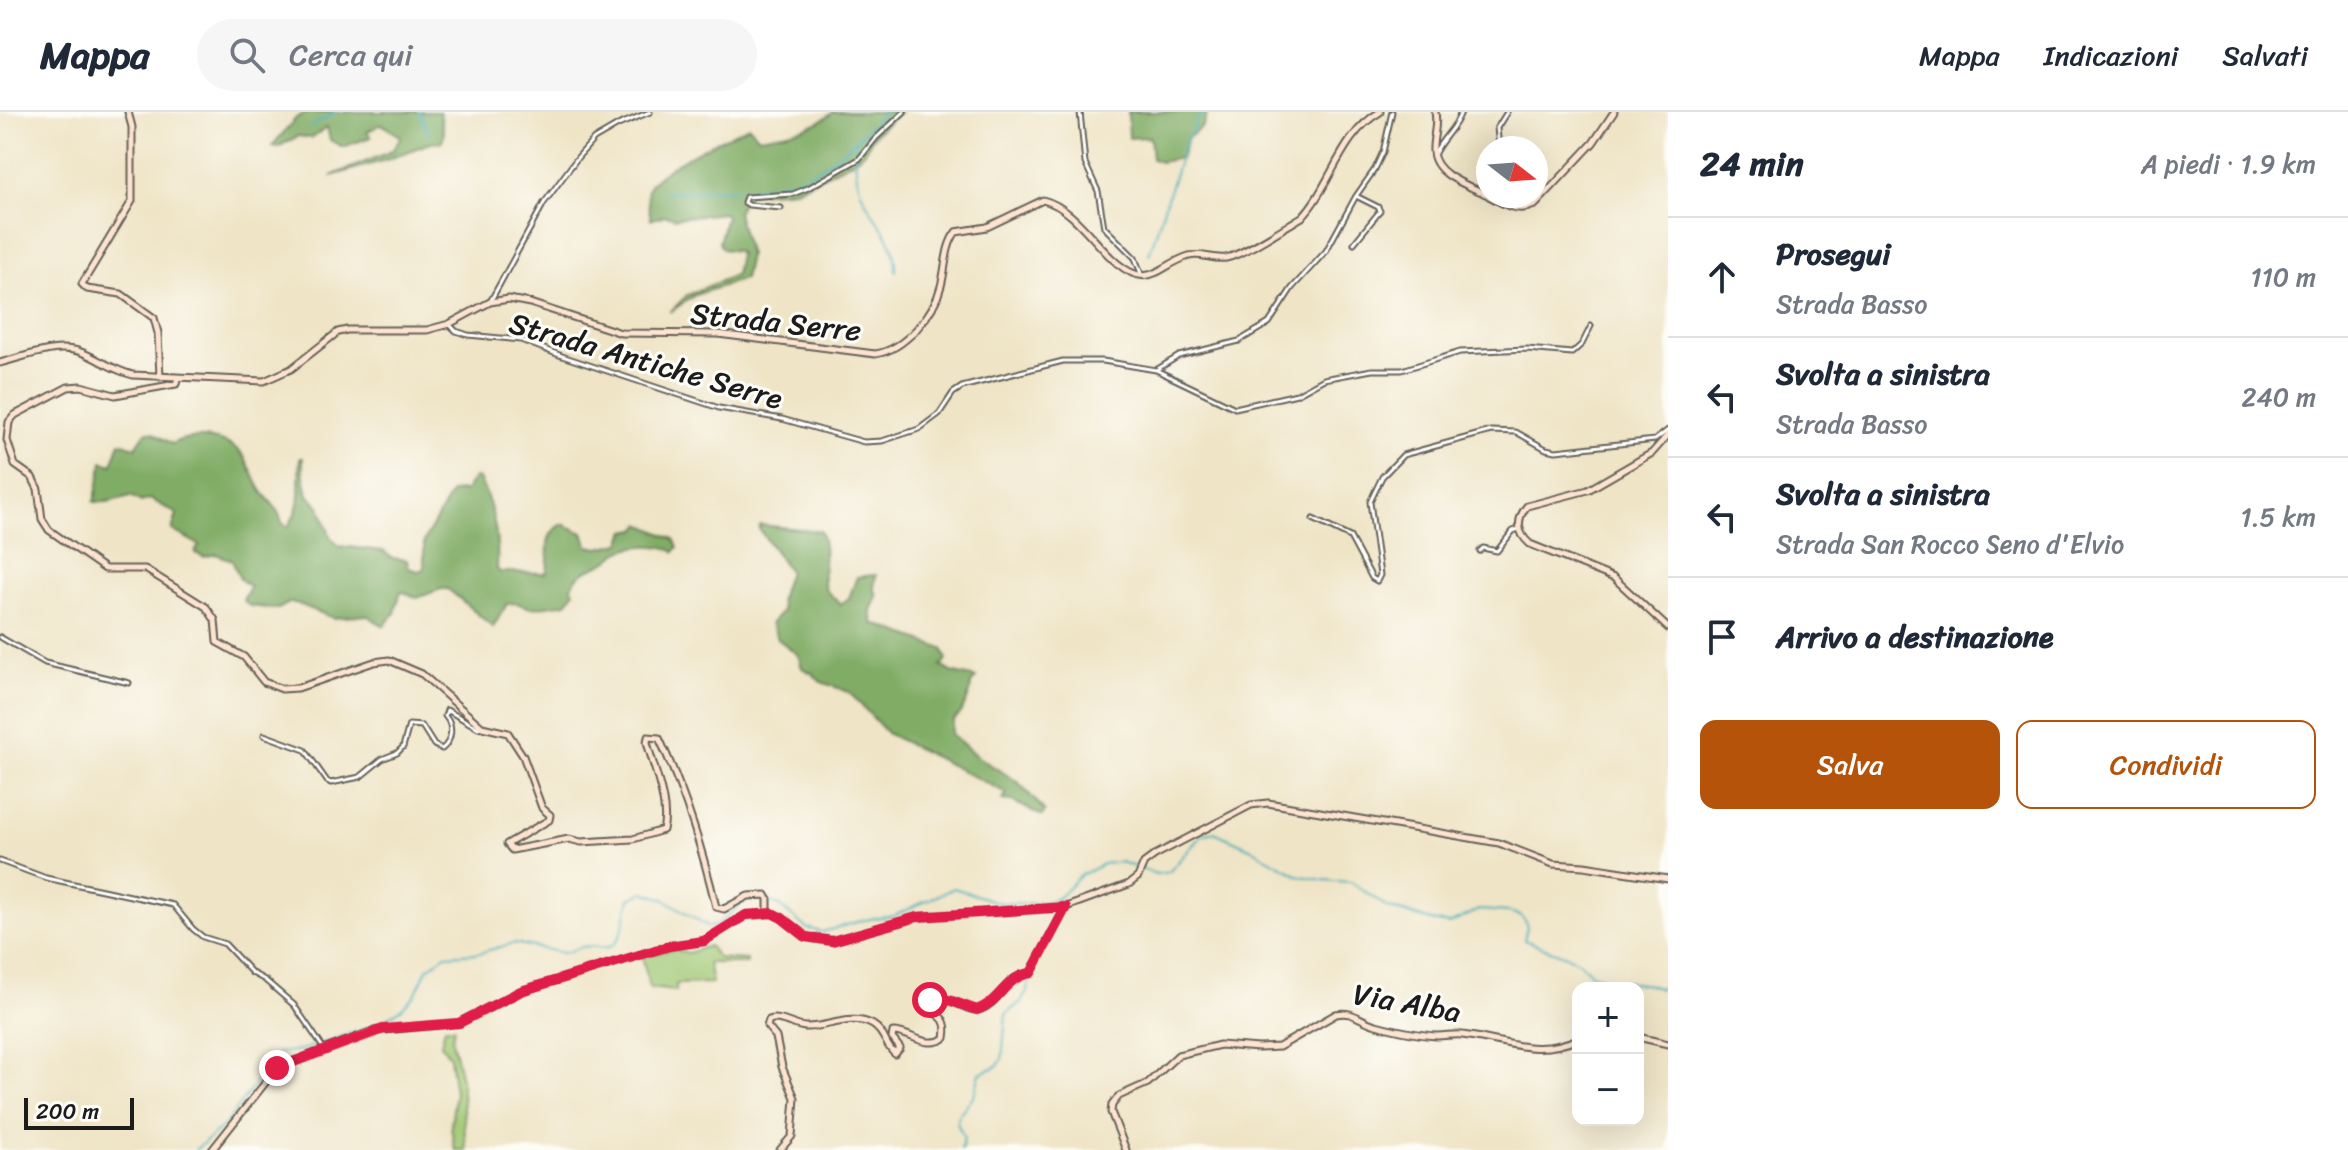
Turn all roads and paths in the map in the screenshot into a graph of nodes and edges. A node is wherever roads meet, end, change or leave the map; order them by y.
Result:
1 (128, 112) edge
2 (650, 112) edge
3 (904, 112) edge
4 (1080, 112) edge
5 (1380, 112) edge
6 (1392, 112) edge
7 (1435, 112) edge
8 (1461, 112) edge
9 (1507, 112) edge
10 (1614, 112) edge
11 (1498, 136) edge
12 (1434, 157) junction
13 (1476, 189) edge
14 (1548, 192) edge
15 (1356, 196) junction
16 (781, 208) dead end
17 (1354, 243) dead end
18 (1142, 276) junction
19 (490, 302) junction
20 (449, 324) junction
21 (1591, 326) dead end
22 (0, 363) edge
23 (1156, 370) junction
24 (160, 377) junction
25 (178, 378) junction
26 (1668, 433) edge
27 (1313, 519) dead end
28 (1519, 529) junction
29 (1480, 551) dead end
30 (1668, 628) edge
31 (0, 637) edge
32 (129, 683) dead end
33 (482, 727) junction
34 (264, 735) dead end
35 (0, 861) edge
36 (1668, 879) edge
37 (1062, 908) junction
38 (768, 910) junction
39 (1644, 1038) edge
40 (1572, 1041) edge
41 (1668, 1044) edge
42 (324, 1048) junction
43 (212, 1150) edge
44 (780, 1150) edge
45 (1126, 1150) edge

1 - 24 street
2 - 19 street
3 - 16 street
4 - 18 street
5 - 18 street
6 - 15 street
7 - 12 street
8 - 12 street
9 - 11 street
10 - 14 street
12 - 13 street
15 - 17 street
15 - 23 street
18 - 19 street, Strada Serre
19 - 20 street, Strada Serre
20 - 23 street, Strada Antiche Serre
20 - 25 street, Strada Serre
21 - 23 street, Strada Antiche Serre
22 - 24 street, Strada Serre
24 - 25 street, Strada Serre
25 - 33 street
26 - 27 street
26 - 28 street
28 - 29 street
28 - 30 street
31 - 32 street
33 - 34 street
33 - 38 street
35 - 42 street
36 - 37 street
37 - 38 street
37 - 44 street
38 - 42 street
39 - 41 street
40 - 45 street, Via Alba
42 - 43 street

